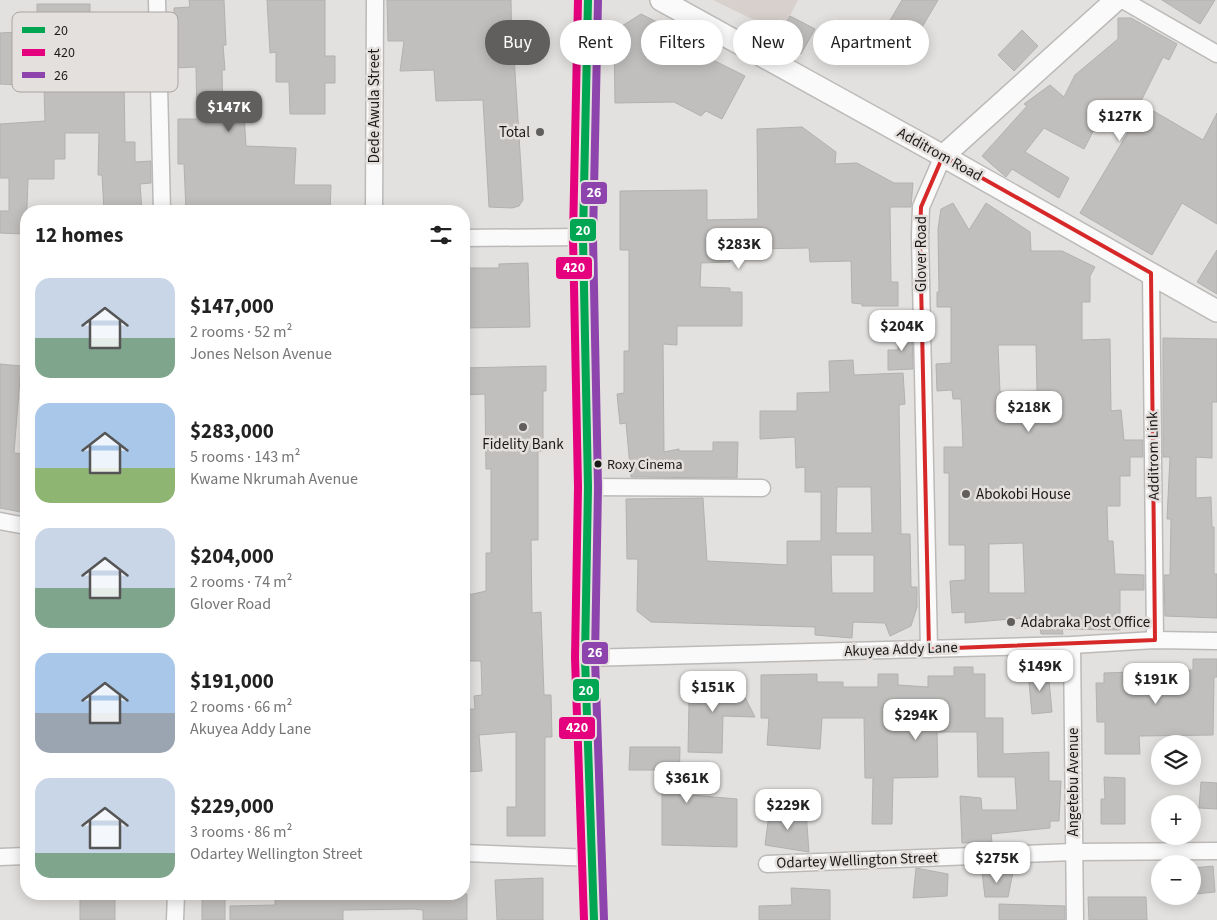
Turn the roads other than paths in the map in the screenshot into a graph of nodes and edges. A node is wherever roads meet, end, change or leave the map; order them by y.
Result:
1 (375, 0) edge
2 (588, 0) edge
3 (661, 0) edge
4 (1116, 0) edge
5 (1123, 0) edge
6 (1217, 54) edge
7 (159, 92) edge
8 (943, 156) junction
9 (162, 205) edge
10 (374, 205) edge
11 (583, 237) junction
12 (470, 238) edge
13 (1151, 273) junction
14 (1217, 311) edge
15 (588, 487) junction
16 (762, 488) dead end
17 (0, 521) edge
18 (20, 525) edge
19 (1155, 640) junction
20 (1217, 641) edge
21 (1072, 645) junction
22 (929, 649) junction
23 (586, 658) junction
24 (1217, 851) edge
25 (1074, 852) junction
26 (470, 853) edge
27 (20, 856) edge
28 (0, 857) edge
29 (593, 858) junction
30 (767, 864) dead end
31 (176, 900) edge
32 (175, 920) edge
33 (594, 920) edge
34 (1075, 920) edge

1 - 10 street, Dede Awula Street
2 - 11 main road
3 - 8 street, Additrom Road
4 - 8 street, Glover Road
5 - 6 street
7 - 9 street
8 - 13 street, Additrom Road
8 - 22 street, Glover Road
11 - 12 street
11 - 15 main road
13 - 14 street, Additrom Road
13 - 19 street, Additrom Link
15 - 16 street
15 - 23 main road
17 - 18 street
19 - 20 street, Akuyea Addy Lane
19 - 21 street, Akuyea Addy Lane
21 - 22 street, Akuyea Addy Lane
21 - 25 street, Angetebu Avenue
22 - 23 street, Akuyea Addy Lane
23 - 29 main road
24 - 25 street, Odartey Wellington Street
25 - 30 street, Odartey Wellington Street
25 - 34 street, Angetebu Avenue
26 - 29 street
27 - 28 street
29 - 33 main road
31 - 32 street

